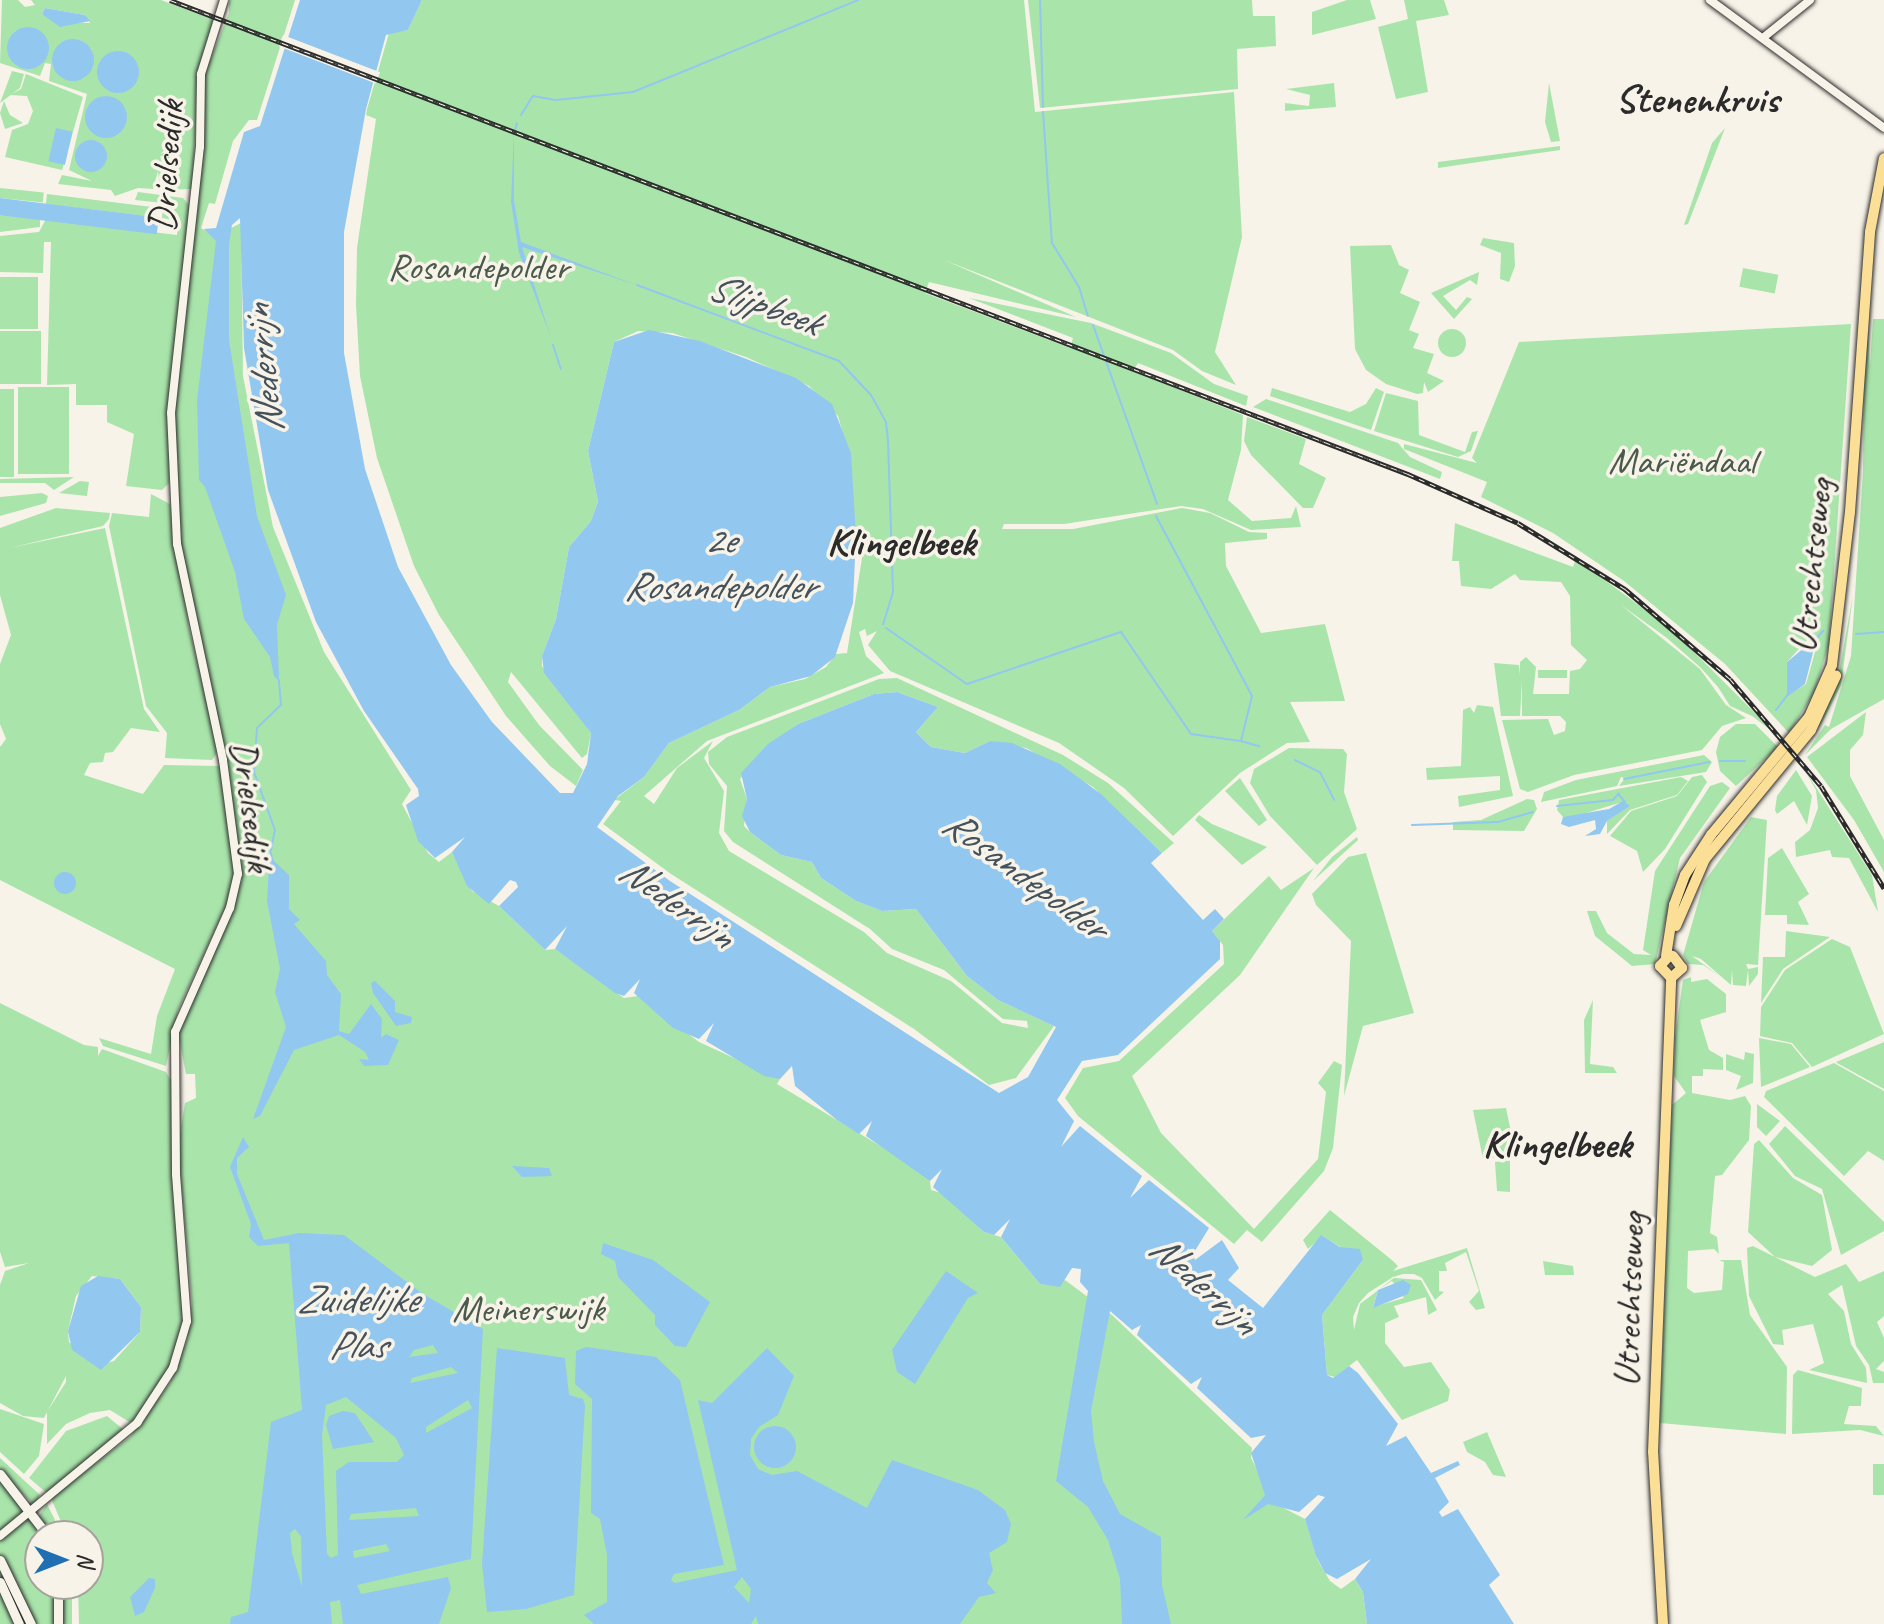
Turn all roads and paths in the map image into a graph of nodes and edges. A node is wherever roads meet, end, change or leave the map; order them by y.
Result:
1 (224, 0) edge
2 (1710, 0) edge
3 (1810, 0) edge
4 (1764, 37) junction
5 (1884, 128) edge
6 (1884, 158) edge
7 (1670, 956) junction
8 (1671, 978) junction
9 (0, 1474) edge
10 (31, 1512) junction
11 (37, 1520) edge
12 (1, 1536) edge
13 (0, 1560) edge
14 (0, 1582) edge
15 (58, 1600) edge
16 (19, 1624) edge
17 (31, 1624) edge
18 (58, 1624) edge
19 (1663, 1624) edge

1 - 10 street, Drielsedijk
2 - 4 street
3 - 4 street
4 - 5 street
6 - 7 main road, Utrechtseweg
7 - 8 main road, Utrechtseweg
7 - 8 main road, Utrechtseweg
8 - 19 main road, Utrechtseweg
9 - 10 main road
10 - 11 main road
10 - 12 street, Drielsedijk
13 - 17 main road
14 - 16 main road
15 - 18 main road

